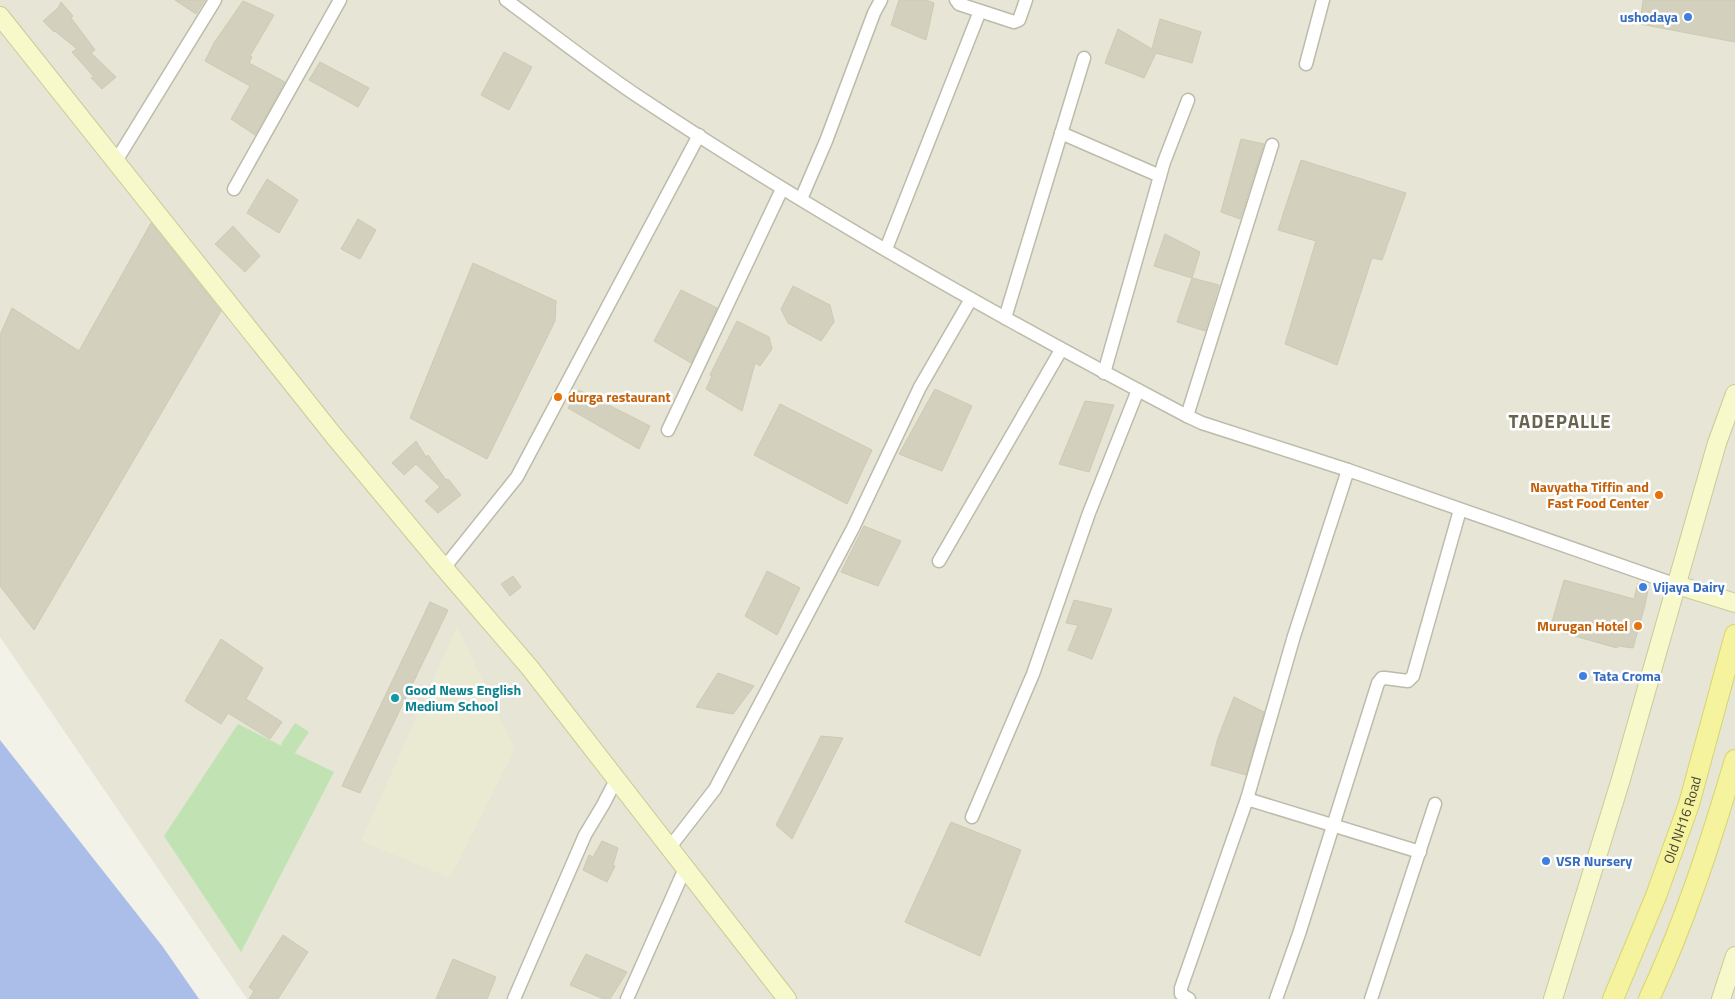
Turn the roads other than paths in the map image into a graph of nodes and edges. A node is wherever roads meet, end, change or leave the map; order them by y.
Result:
1 (215, 0) edge
2 (340, 0) edge
3 (506, 0) edge
4 (881, 0) edge
5 (956, 0) edge
6 (1026, 0) edge
7 (1323, 0) edge
8 (980, 11) junction
9 (0, 16) edge
10 (1084, 58) dead end
11 (1306, 64) dead end
12 (1188, 100) dead end
13 (1062, 132) junction
14 (698, 135) junction
15 (1272, 145) dead end
16 (116, 161) junction
17 (1160, 176) junction
18 (234, 188) dead end
19 (782, 189) junction
20 (800, 199) junction
21 (886, 249) junction
22 (971, 299) junction
23 (1005, 318) junction
24 (1061, 350) junction
25 (1104, 373) junction
26 (1138, 390) junction
27 (1735, 394) edge
28 (1186, 416) junction
29 (668, 430) dead end
30 (1348, 470) junction
31 (1460, 510) junction
32 (939, 561) dead end
33 (444, 568) junction
34 (1677, 585) junction
35 (1735, 603) edge
36 (1735, 635) edge
37 (1735, 760) edge
38 (617, 778) junction
39 (1246, 799) junction
40 (1435, 804) dead end
41 (972, 817) dead end
42 (1334, 825) junction
43 (670, 847) junction
44 (1420, 852) junction
45 (686, 866) junction
46 (1735, 956) edge
47 (514, 999) edge
48 (628, 999) edge
49 (787, 999) edge
50 (1189, 999) edge
51 (1276, 999) edge
52 (1371, 999) edge
53 (1553, 999) edge
54 (1612, 999) edge
55 (1649, 999) edge
56 (1721, 999) edge

1 - 16 street
2 - 18 street
3 - 14 street
4 - 20 street
5 - 8 street
6 - 8 street
7 - 11 street
8 - 21 street
9 - 16 street
10 - 13 street
12 - 17 street
13 - 17 street
13 - 23 street
14 - 19 street
14 - 33 street
15 - 28 street
16 - 33 street
17 - 25 street
19 - 20 street
19 - 29 street
20 - 21 street
21 - 22 street
22 - 23 street
22 - 43 street
23 - 24 street
24 - 25 street
24 - 32 street
25 - 26 street
26 - 28 street
26 - 41 street
27 - 34 street
28 - 30 street
30 - 31 street
30 - 39 street
31 - 34 street
31 - 42 street
33 - 38 street
34 - 35 street
34 - 53 street
36 - 54 main road, Old NH16 Road
37 - 55 main road
38 - 43 street
38 - 47 street
39 - 42 street
39 - 50 street
40 - 44 street
42 - 44 street
42 - 51 street
43 - 45 street
44 - 52 street
45 - 48 street
45 - 49 street
46 - 56 street

